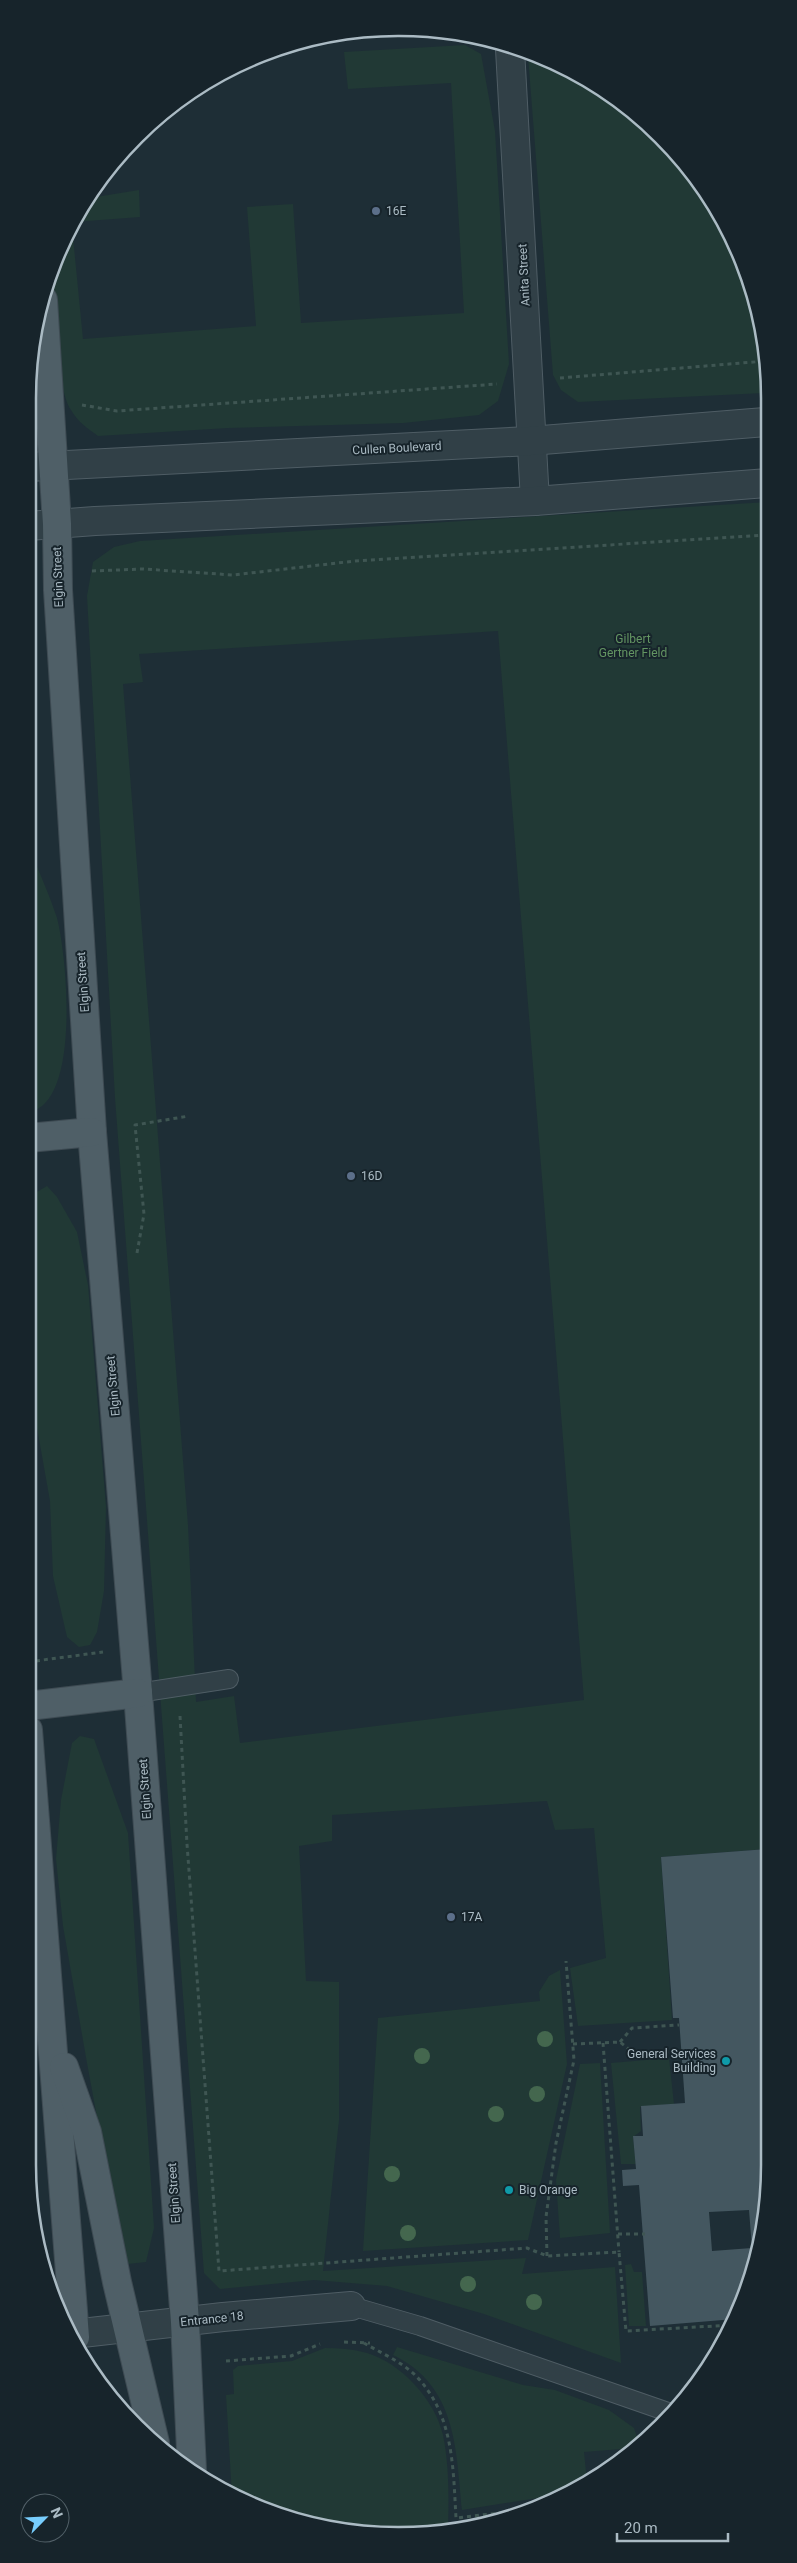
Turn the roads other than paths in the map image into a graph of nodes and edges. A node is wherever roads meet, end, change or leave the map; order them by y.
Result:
1 (510, 54) edge
2 (42, 331) edge
3 (761, 422) edge
4 (530, 441) junction
5 (40, 466) edge
6 (761, 483) edge
7 (535, 502) junction
8 (58, 524) junction
9 (36, 525) edge
10 (92, 1132) junction
11 (36, 1137) edge
12 (228, 1679) dead end
13 (138, 1693) junction
14 (36, 1705) edge
15 (36, 1828) edge
16 (53, 2037) junction
17 (351, 2306) joint
18 (185, 2322) junction
19 (73, 2323) edge
20 (128, 2328) junction
21 (79, 2334) edge
22 (664, 2411) edge
23 (152, 2430) edge
24 (192, 2462) edge

1 - 4 street, Anita Street
2 - 5 main road, Elgin Street
3 - 4 street, Cullen Boulevard
4 - 5 street, Cullen Boulevard
4 - 7 street, Anita Street
5 - 8 main road, Elgin Street
6 - 7 street
7 - 8 street
8 - 9 street
8 - 10 main road, Elgin Street
10 - 11 main road
10 - 13 main road, Elgin Street
12 - 13 lane
13 - 14 main road
13 - 18 main road, Elgin Street
15 - 16 main road
16 - 19 main road
16 - 20 main road
17 - 18 street, Entrance 18
17 - 22 lane
18 - 20 street, Entrance 18
18 - 24 main road, Elgin Street
20 - 21 street, Entrance 18
20 - 23 main road

